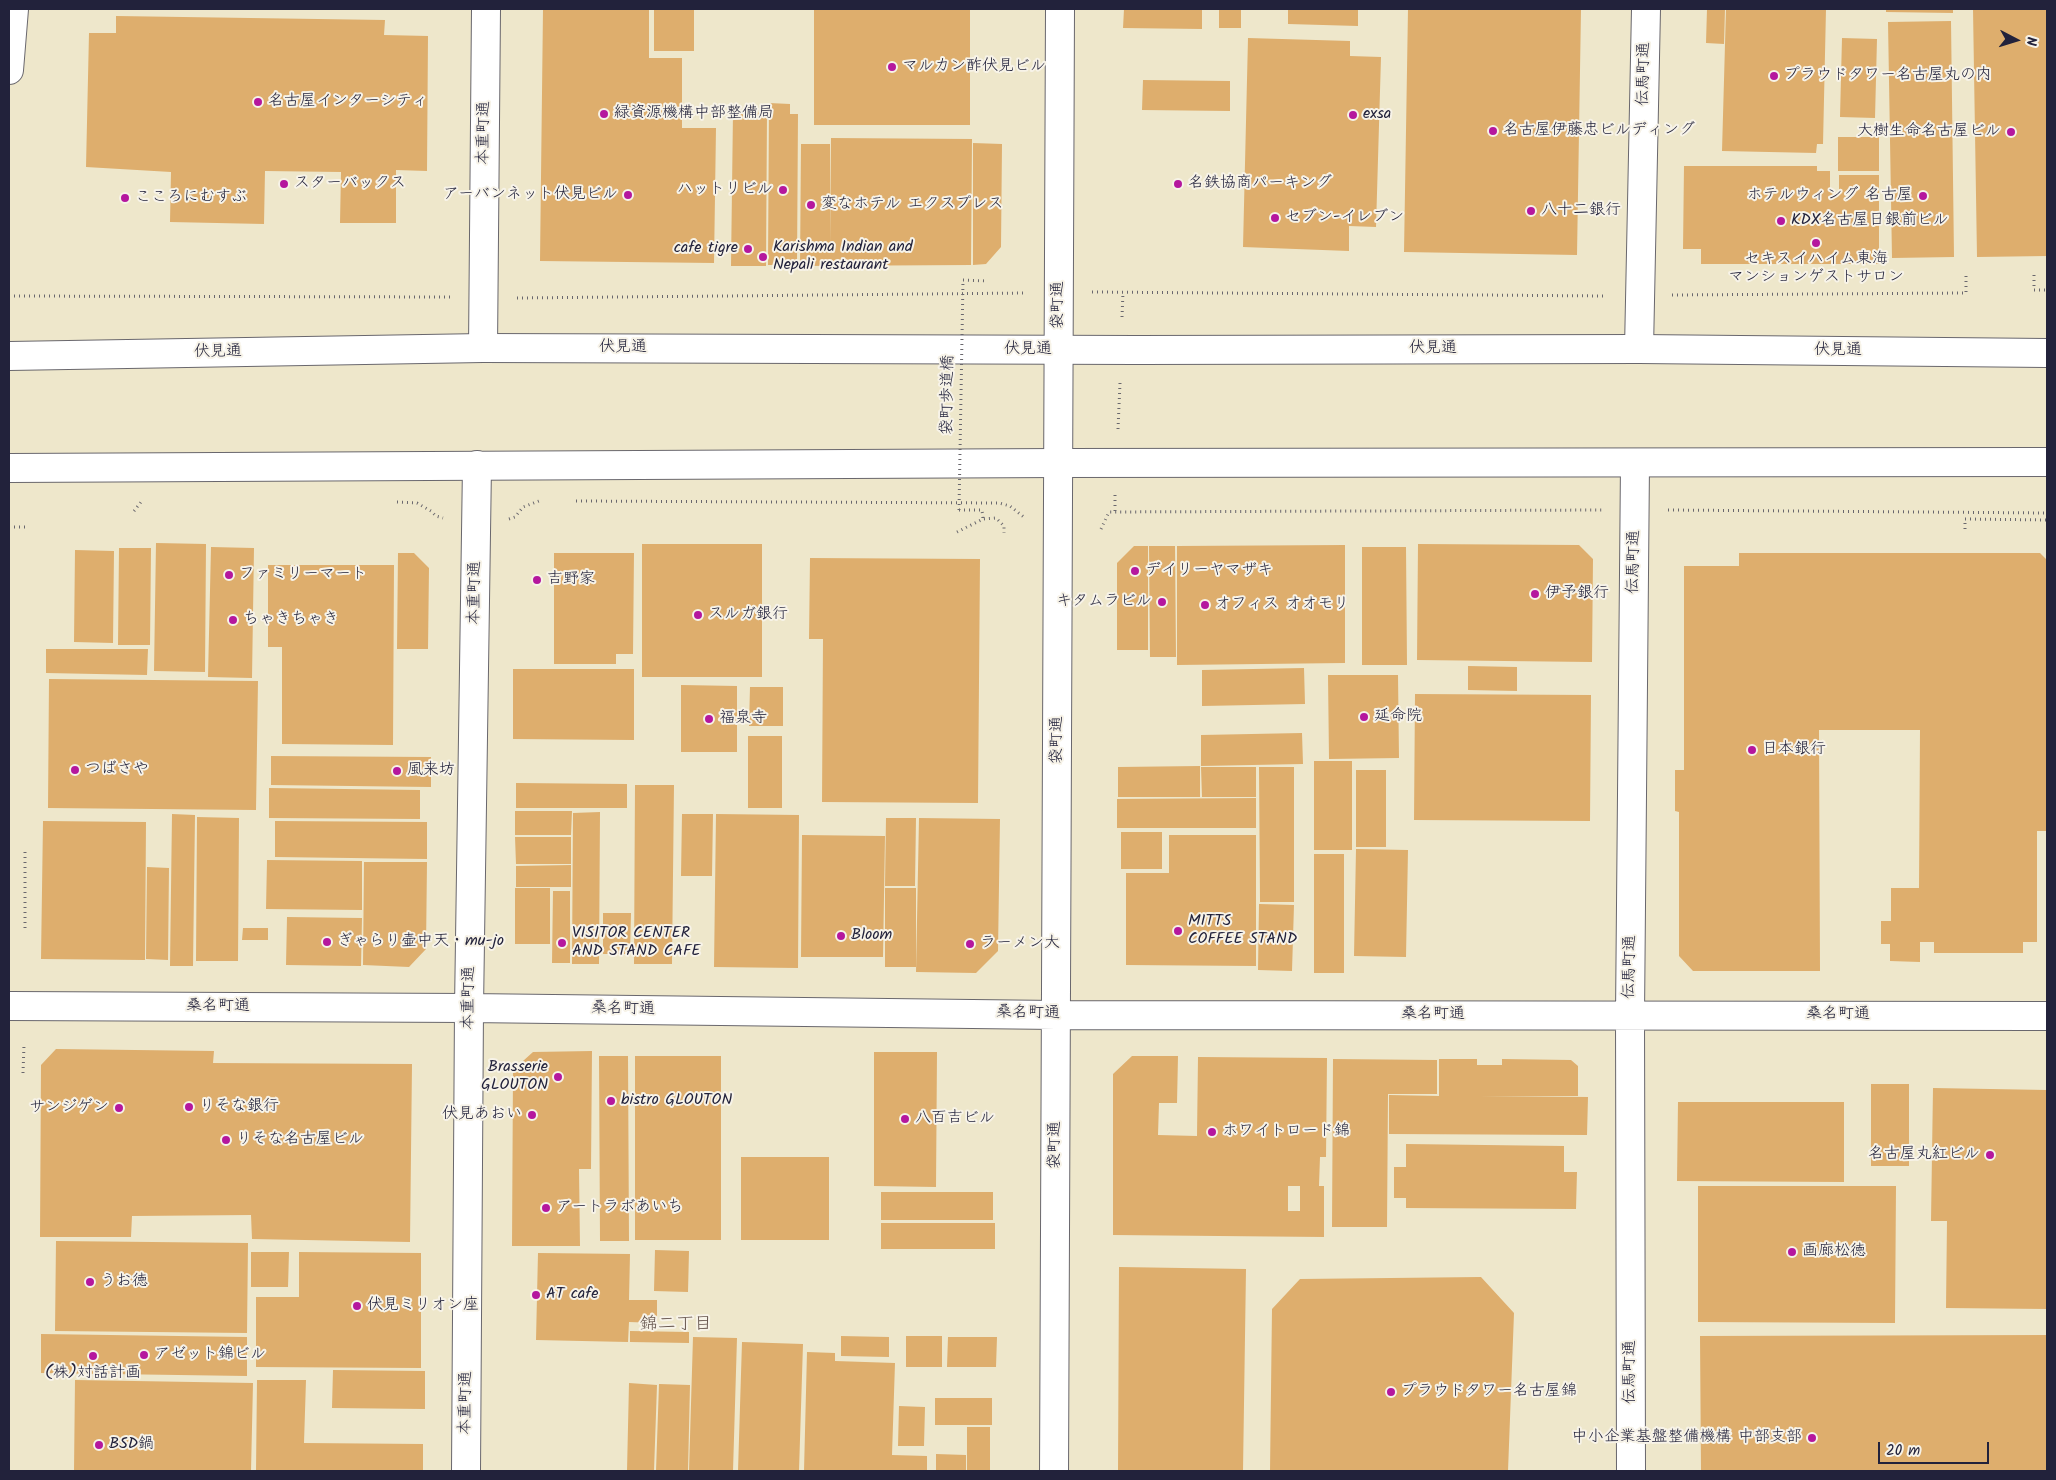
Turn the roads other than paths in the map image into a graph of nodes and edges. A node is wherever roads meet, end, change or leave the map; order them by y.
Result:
1 (14, 9) edge
2 (486, 9) edge
3 (1060, 9) edge
4 (1646, 9) edge
5 (9, 70) edge
6 (483, 348) junction
7 (1639, 349) junction
8 (1059, 350) junction
9 (2047, 353) edge
10 (9, 356) edge
11 (2047, 462) edge
12 (1059, 463) junction
13 (1635, 463) junction
14 (477, 465) junction
15 (9, 468) edge
16 (9, 1006) edge
17 (470, 1008) junction
18 (1630, 1014) junction
19 (1056, 1015) junction
20 (2047, 1016) edge
21 (466, 1471) edge
22 (1054, 1471) edge
23 (1631, 1471) edge

1 - 5 main road
2 - 6 main road, 本重町通
3 - 8 main road, 袋町通
4 - 7 main road, 伝馬町通
6 - 8 main road, 伏見通
6 - 10 main road, 伏見通
7 - 8 main road, 伏見通
7 - 9 main road, 伏見通
8 - 12 main road, 袋町通
11 - 13 main road
12 - 13 main road
12 - 14 main road
12 - 19 main road, 袋町通
13 - 18 main road, 伝馬町通
14 - 15 main road
14 - 17 main road, 本重町通
16 - 17 main road, 桑名町通
17 - 19 main road, 桑名町通
17 - 21 main road, 本重町通
18 - 19 main road, 桑名町通
18 - 20 main road, 桑名町通
18 - 23 main road, 伝馬町通
19 - 22 main road, 袋町通

